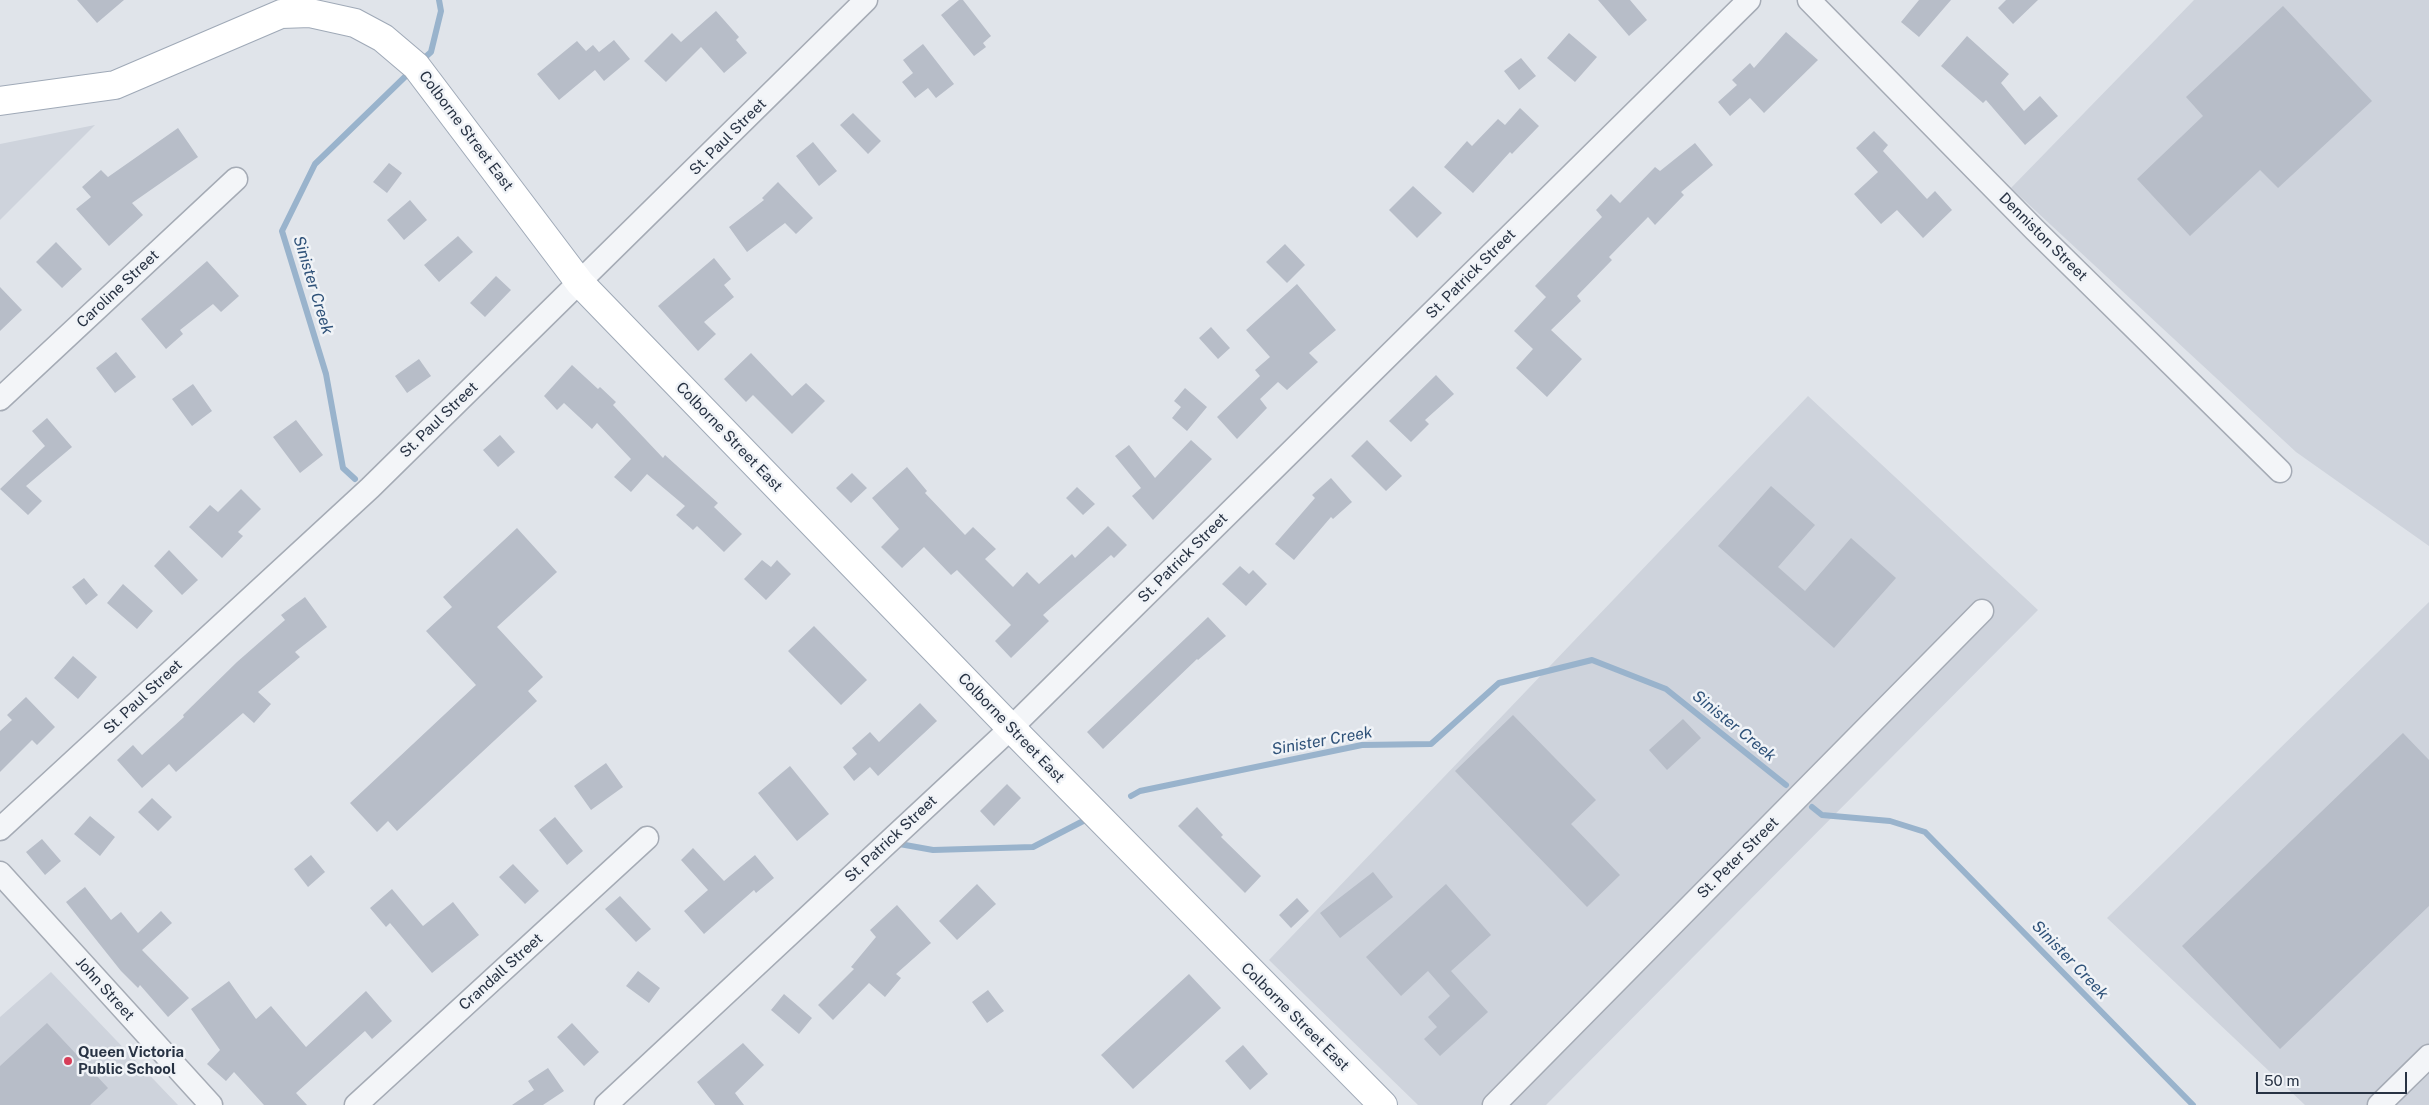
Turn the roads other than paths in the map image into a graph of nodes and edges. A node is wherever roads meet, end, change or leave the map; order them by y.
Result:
1 (866, 0) edge
2 (1749, 0) edge
3 (1809, 0) edge
4 (0, 101) edge
5 (236, 179) dead end
6 (580, 283) junction
7 (0, 400) edge
8 (2280, 471) dead end
9 (1982, 611) dead end
10 (1011, 728) junction
11 (0, 829) edge
12 (647, 838) dead end
13 (0, 873) edge
14 (2429, 1056) edge
15 (210, 1105) edge
16 (356, 1105) edge
17 (606, 1105) edge
18 (1382, 1105) edge
19 (1494, 1105) edge
20 (2379, 1105) edge

1 - 6 street, St. Paul Street
2 - 10 street, St. Patrick Street
3 - 8 street, Denniston Street
4 - 6 main road, Colborne Street East
5 - 7 street, Caroline Street
6 - 10 main road, Colborne Street East
6 - 11 street, St. Paul Street
9 - 19 street, St. Peter Street
10 - 17 street, St. Patrick Street
10 - 18 main road, Colborne Street East
12 - 16 street, Crandall Street
13 - 15 street, John Street
14 - 20 street

